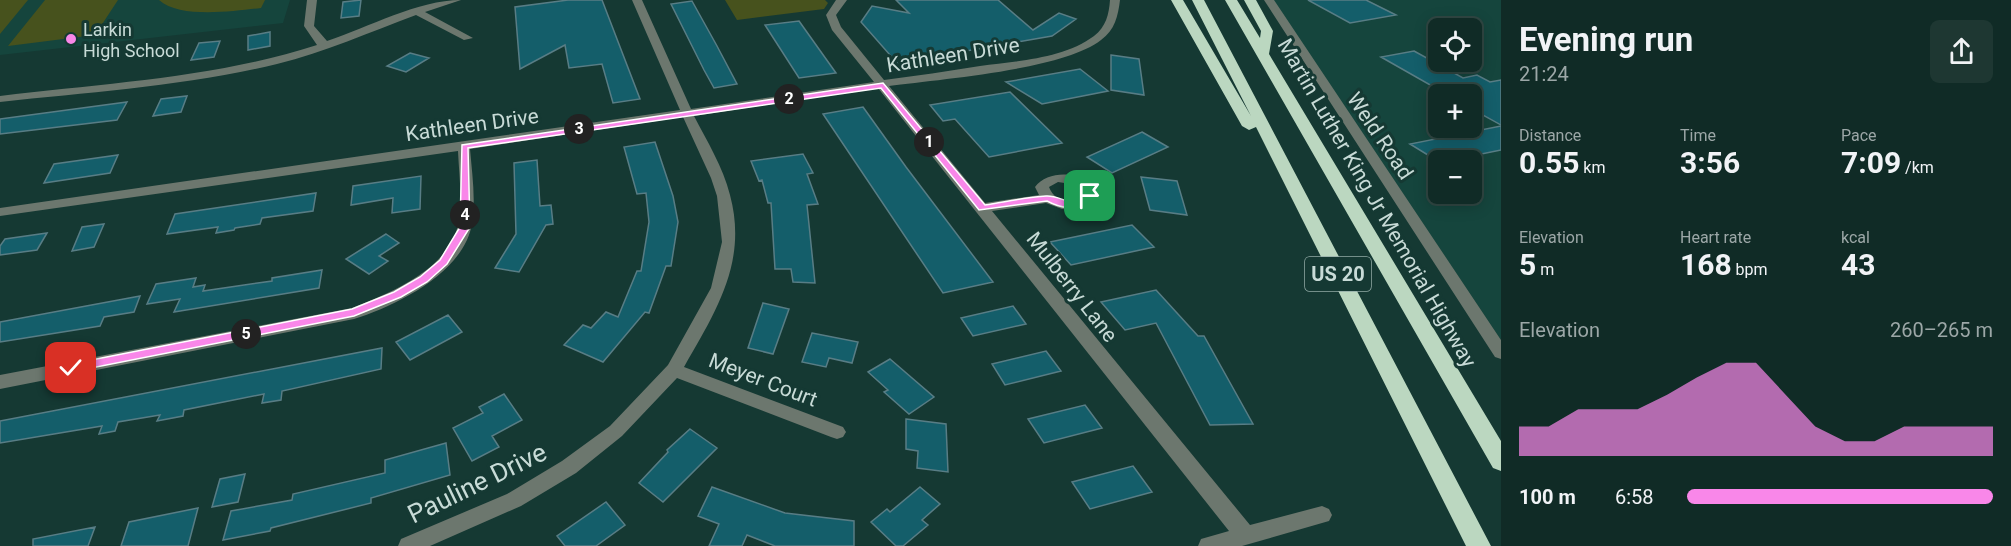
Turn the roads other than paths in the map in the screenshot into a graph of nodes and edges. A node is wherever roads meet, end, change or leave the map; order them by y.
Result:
1 (312, 0) edge
2 (456, 0) edge
3 (637, 0) edge
4 (1115, 0) edge
5 (1178, 0) edge
6 (1198, 0) edge
7 (1231, 0) edge
8 (1250, 0) edge
9 (1269, 0) edge
10 (839, 3) edge
11 (415, 11) junction
12 (468, 38) dead end
13 (325, 45) junction
14 (1263, 53) junction
15 (883, 85) junction
16 (0, 99) edge
17 (687, 113) junction
18 (464, 146) junction
19 (1048, 198) dead end
20 (1300, 201) junction
21 (983, 208) junction
22 (0, 212) edge
23 (1501, 353) edge
24 (674, 370) junction
25 (0, 382) edge
26 (837, 432) dead end
27 (1501, 461) edge
28 (1322, 515) dead end
29 (1245, 535) junction
30 (408, 546) edge
31 (1208, 546) edge
32 (1479, 546) edge

1 - 13 street
2 - 11 street
3 - 17 street, Pauline Drive
4 - 15 street, Kathleen Drive
5 - 20 highway
6 - 20 highway, US 20
7 - 14 highway, Martin Luther King Jr Memorial Highway / US 20
8 - 14 highway
9 - 23 street, Weld Road
10 - 15 street, Mulberry Lane
11 - 12 street
11 - 13 street
13 - 16 street
14 - 27 highway, Martin Luther King Jr Memorial Highway / US 20
15 - 17 street, Kathleen Drive
15 - 21 street, Mulberry Lane
17 - 18 street, Kathleen Drive
17 - 24 street, Pauline Drive
18 - 22 street, Kathleen Drive
18 - 25 street
19 - 21 street
20 - 32 highway, US 20
21 - 29 street, Mulberry Lane
24 - 26 street, Meyer Court
24 - 30 street, Pauline Drive
28 - 29 street
29 - 31 street

